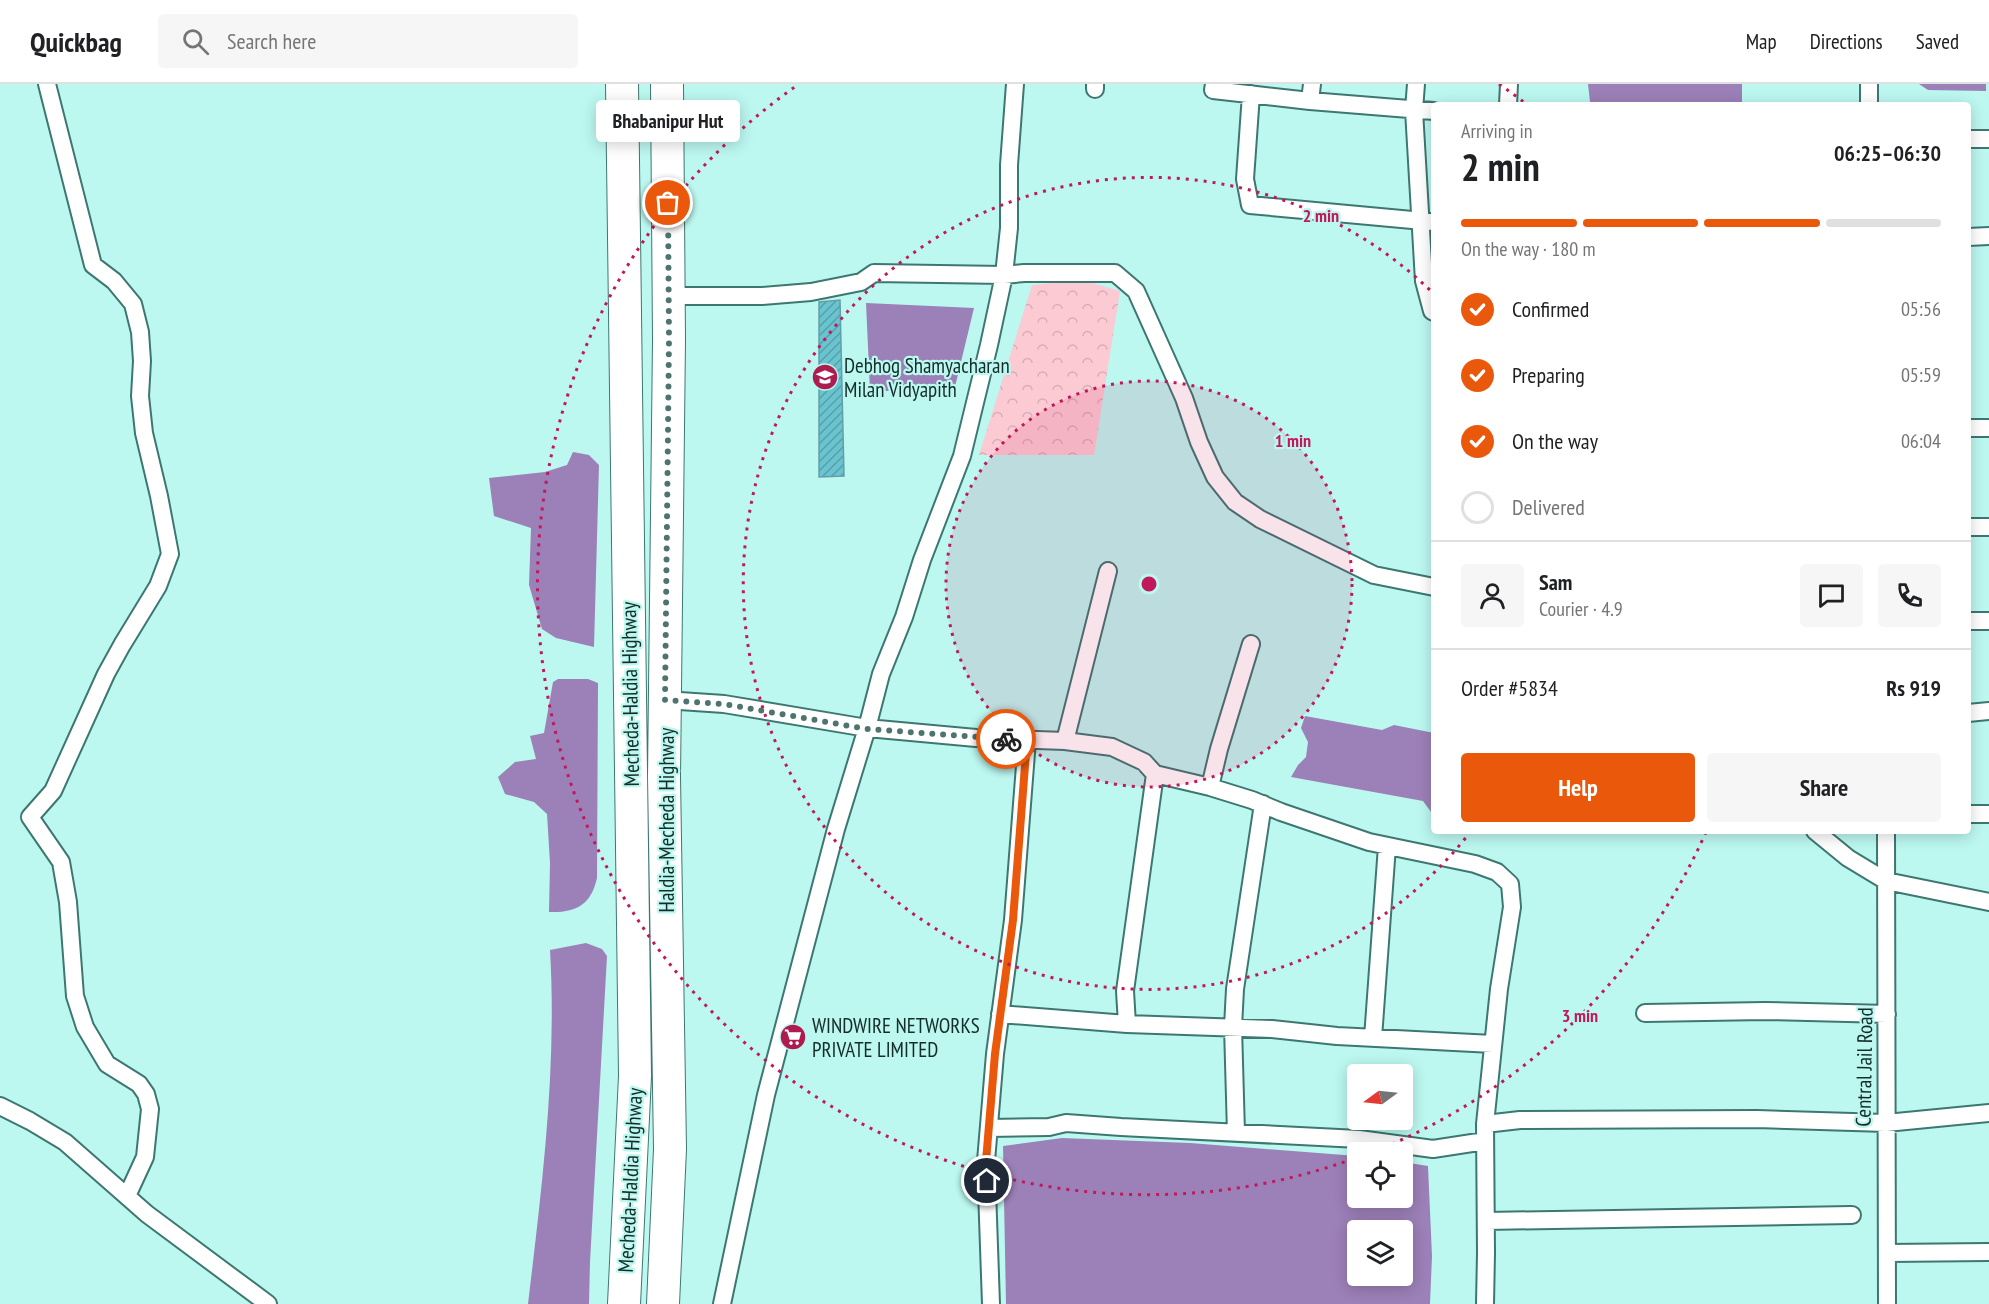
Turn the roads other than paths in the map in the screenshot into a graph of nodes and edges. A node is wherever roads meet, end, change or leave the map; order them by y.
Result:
1 (47, 84) edge
2 (622, 84) edge
3 (667, 84) edge
4 (1015, 84) edge
5 (1214, 84) edge
6 (1312, 84) edge
7 (1416, 84) edge
8 (1509, 84) edge
9 (1869, 84) edge
10 (1251, 94) junction
11 (1310, 101) junction
12 (1508, 102) edge
13 (1869, 102) edge
14 (1414, 110) junction
15 (1431, 111) edge
16 (1971, 139) edge
17 (1989, 139) edge
18 (1427, 222) edge
19 (1989, 236) edge
20 (1971, 237) edge
21 (1004, 275) junction
22 (668, 296) junction
23 (1431, 307) edge
24 (1971, 428) edge
25 (1989, 428) edge
26 (1989, 526) edge
27 (1971, 527) edge
28 (1108, 571) dead end
29 (1431, 586) edge
30 (1971, 621) edge
31 (1989, 621) edge
32 (1251, 644) dead end
33 (665, 700) junction
34 (1989, 711) edge
35 (1971, 713) edge
36 (867, 729) junction
37 (1027, 740) junction
38 (1065, 741) junction
39 (1155, 774) junction
40 (1210, 787) junction
41 (1263, 804) junction
42 (1971, 814) edge
43 (1989, 814) edge
44 (1819, 834) edge
45 (1886, 834) edge
46 (1387, 846) junction
47 (1886, 881) junction
48 (1989, 902) edge
49 (1645, 1013) dead end
50 (1000, 1014) junction
51 (1887, 1014) junction
52 (1127, 1024) junction
53 (1233, 1027) junction
54 (1373, 1038) junction
55 (1493, 1044) junction
56 (0, 1106) edge
57 (1989, 1113) edge
58 (1886, 1123) junction
59 (989, 1128) junction
60 (1485, 1132) junction
61 (1236, 1133) junction
62 (127, 1197) junction
63 (1852, 1215) dead end
64 (1486, 1221) junction
65 (1989, 1252) edge
66 (1887, 1253) junction
67 (268, 1304) edge
68 (624, 1304) edge
69 (663, 1304) edge
70 (722, 1304) edge
71 (991, 1304) edge
72 (1485, 1304) edge
73 (1887, 1304) edge

1 - 62 street
2 - 68 highway, Mecheda-Haldia Highway
3 - 22 highway, Haldia-Mecheda Highway
4 - 21 street
5 - 10 street
6 - 11 street
7 - 14 street
8 - 12 street
9 - 13 street
10 - 11 street
10 - 18 street
11 - 14 street
14 - 15 street
14 - 18 street
16 - 17 street
18 - 23 street
19 - 20 street
21 - 22 street
21 - 29 street
21 - 36 street
22 - 33 highway, Haldia-Mecheda Highway
24 - 25 street
26 - 27 street
28 - 38 street
30 - 31 street
32 - 40 street
33 - 36 street
33 - 69 highway, Haldia-Mecheda Highway
34 - 35 street
36 - 37 street
36 - 70 street
37 - 38 street
37 - 50 street
38 - 39 street
39 - 40 street
39 - 52 street
40 - 41 street
41 - 46 street
41 - 53 street
42 - 43 street
44 - 47 street
45 - 47 street, Central Jail Road
46 - 54 street
46 - 55 street
47 - 48 street
47 - 51 street, Central Jail Road
49 - 51 street
50 - 52 street
50 - 59 street
51 - 58 street, Central Jail Road
52 - 53 street
53 - 54 street
53 - 61 street
54 - 55 street
55 - 60 street
56 - 62 street
57 - 58 street
58 - 60 street
58 - 66 street, Central Jail Road
59 - 61 street
59 - 71 street
60 - 61 street
60 - 64 street
62 - 67 street
63 - 64 street
64 - 72 street
65 - 66 street
66 - 73 street, Central Jail Road

